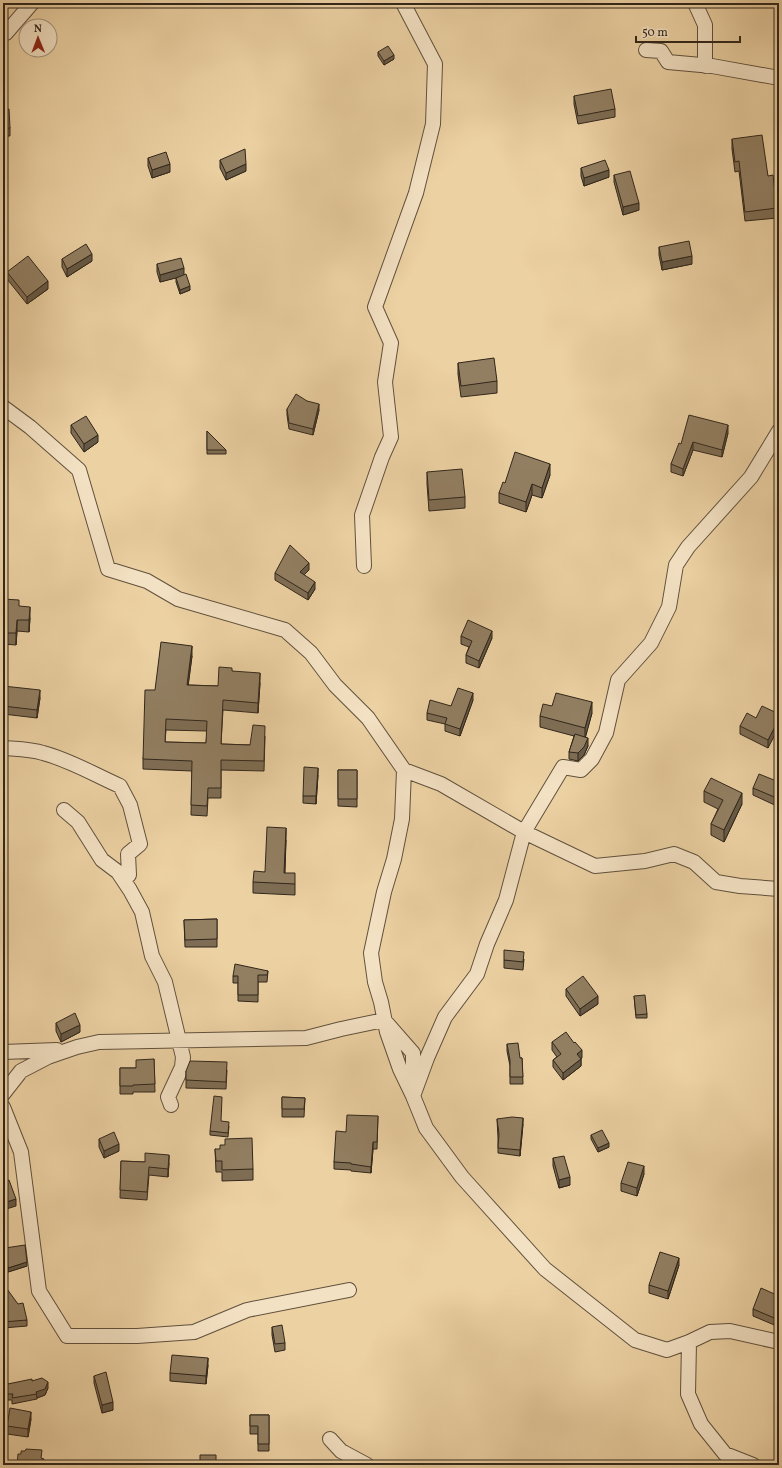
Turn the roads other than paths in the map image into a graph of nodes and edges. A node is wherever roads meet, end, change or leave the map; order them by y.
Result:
1 (32, 3) edge
2 (403, 3) edge
3 (695, 3) edge
4 (3, 34) edge
5 (646, 50) dead end
6 (705, 66) junction
7 (779, 78) edge
8 (3, 407) edge
9 (779, 431) edge
10 (364, 566) dead end
11 (3, 748) edge
12 (404, 770) junction
13 (64, 810) dead end
14 (524, 832) junction
15 (118, 872) junction
16 (779, 889) edge
17 (384, 1020) junction
18 (178, 1040) junction
19 (67, 1050) junction
20 (3, 1052) edge
21 (3, 1094) edge
22 (413, 1096) junction
23 (171, 1105) dead end
24 (3, 1107) edge
25 (349, 1290) dead end
26 (689, 1342) junction
27 (779, 1342) edge
28 (330, 1439) dead end
29 (367, 1465) edge
30 (753, 1465) edge

1 - 4 street
2 - 10 street
3 - 6 street
5 - 6 street
6 - 7 street
8 - 12 street
9 - 14 street
11 - 15 street
12 - 14 street
12 - 17 street
13 - 15 street
14 - 16 street
14 - 22 street
15 - 18 street
17 - 18 street
17 - 22 street
18 - 19 street
18 - 23 street
19 - 20 street
19 - 21 street
22 - 26 street
24 - 25 street
26 - 27 street
26 - 30 street
28 - 29 street

